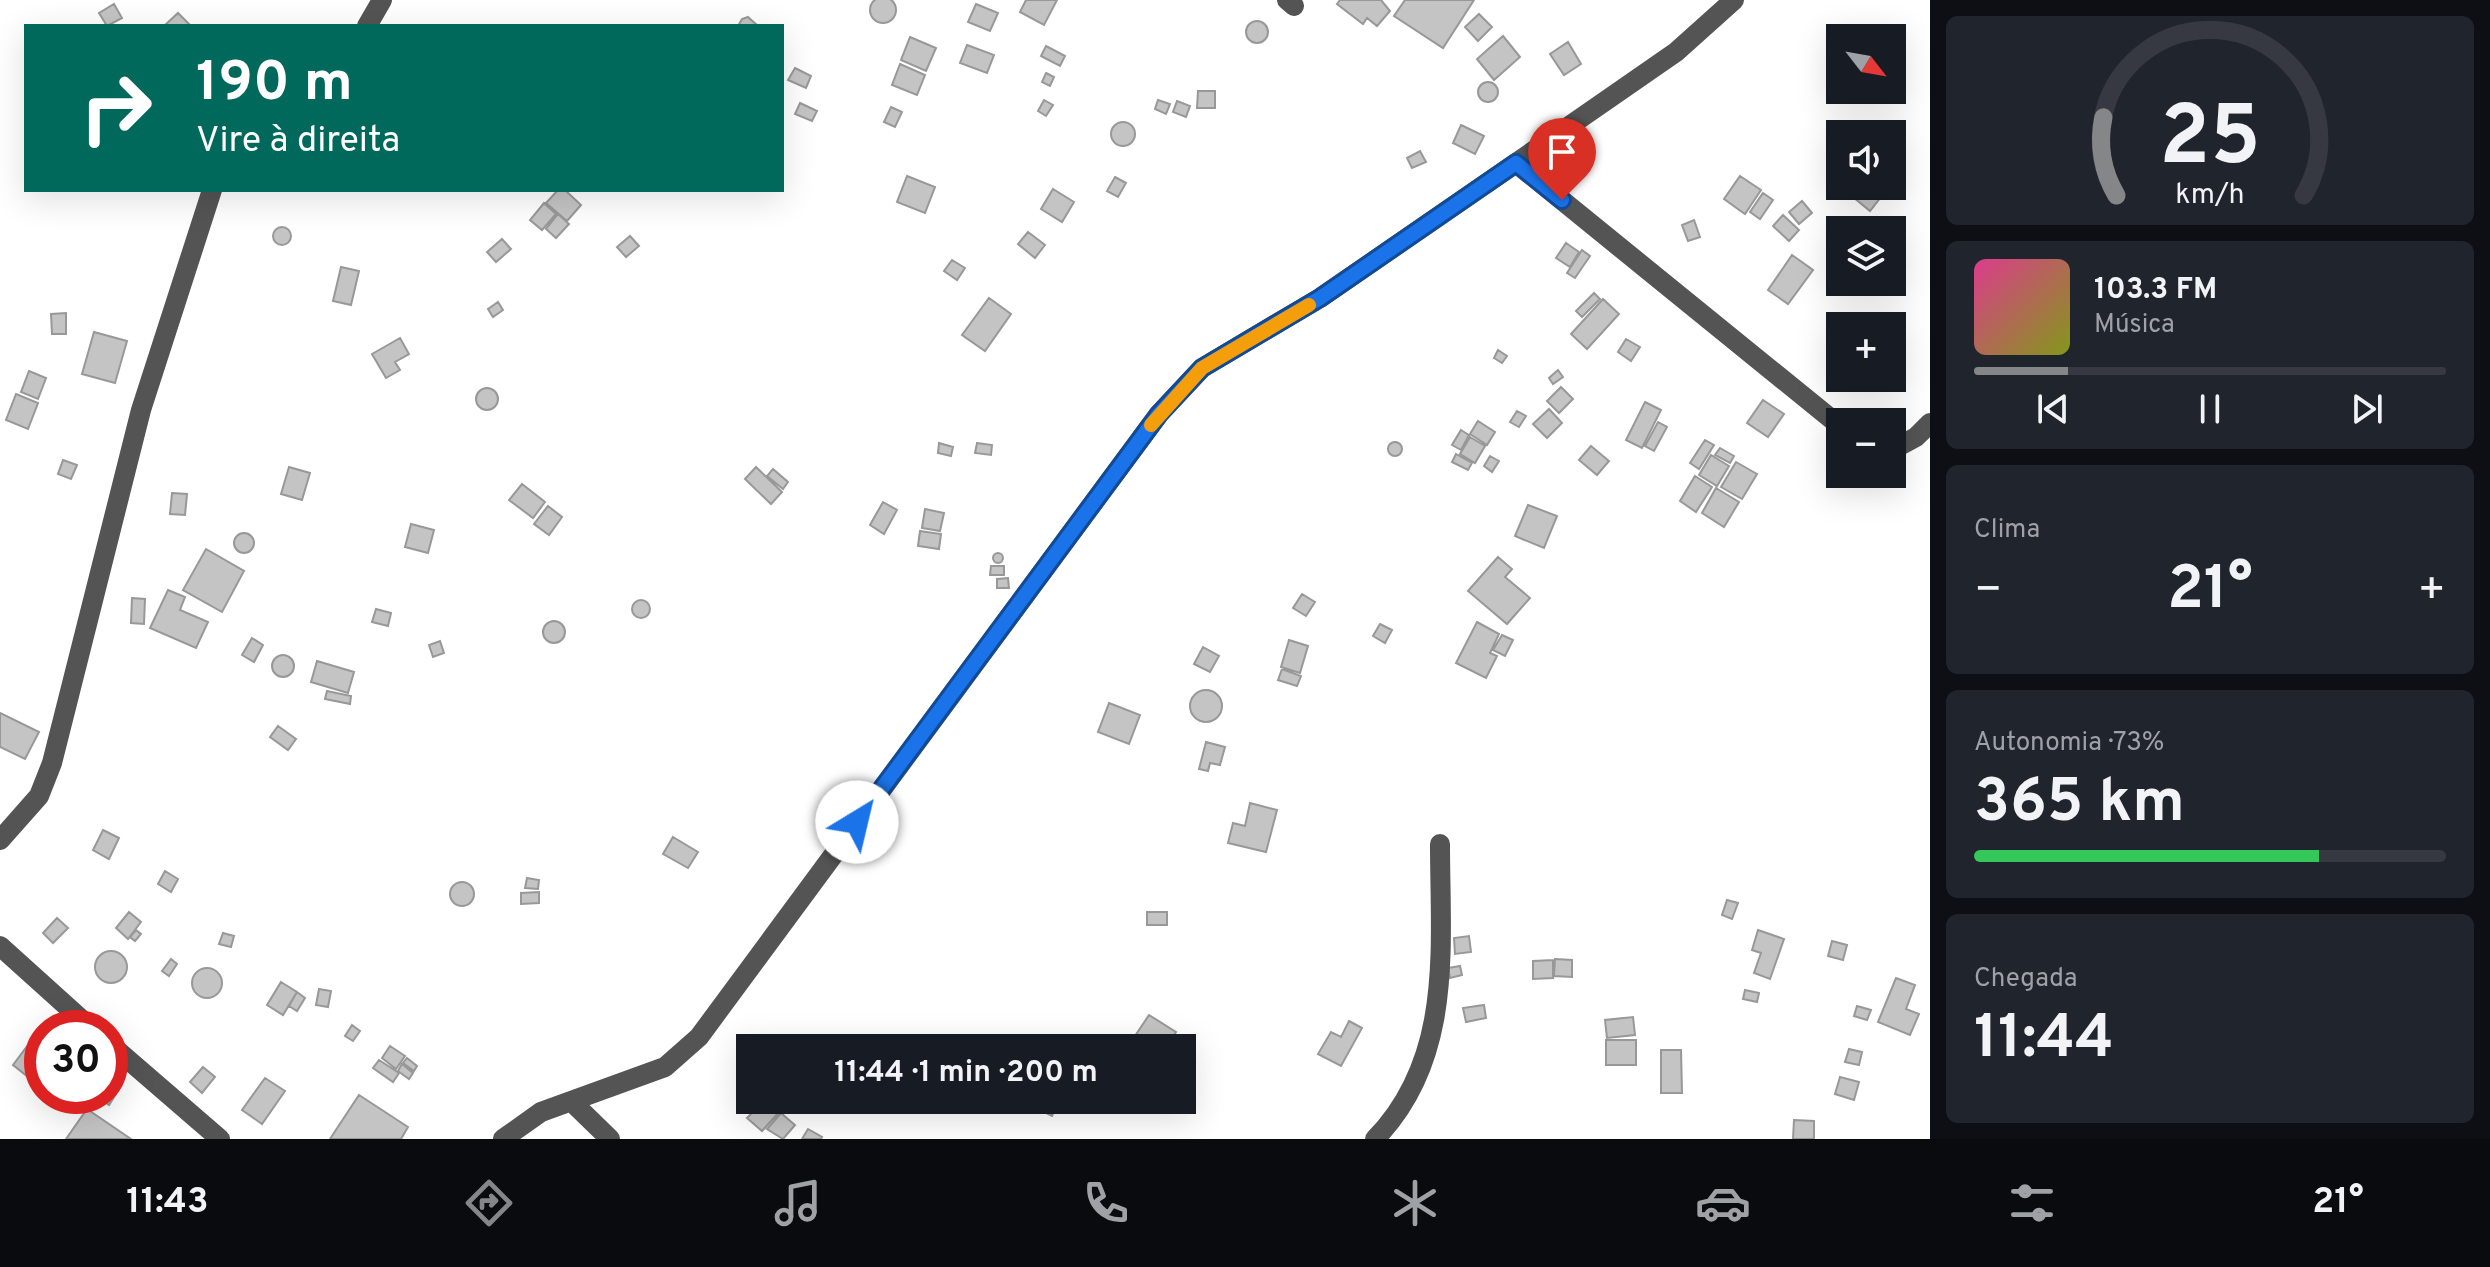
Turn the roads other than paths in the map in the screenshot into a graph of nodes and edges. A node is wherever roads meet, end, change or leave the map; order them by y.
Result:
1 (382, 0) edge
2 (1734, 0) edge
3 (368, 24) edge
4 (1516, 163) junction
5 (211, 192) edge
6 (1826, 415) edge
7 (1930, 423) edge
8 (1906, 442) edge
9 (0, 840) edge
10 (1440, 844) dead end
11 (0, 946) edge
12 (71, 1010) edge
13 (128, 1060) edge
14 (571, 1101) junction
15 (220, 1139) edge
16 (503, 1139) edge
17 (610, 1139) edge
18 (1375, 1139) edge

1 - 3 street
2 - 4 street
4 - 6 street
4 - 14 street
5 - 9 street
7 - 8 street
10 - 18 street
11 - 12 street
13 - 15 street
14 - 16 street
14 - 17 street

